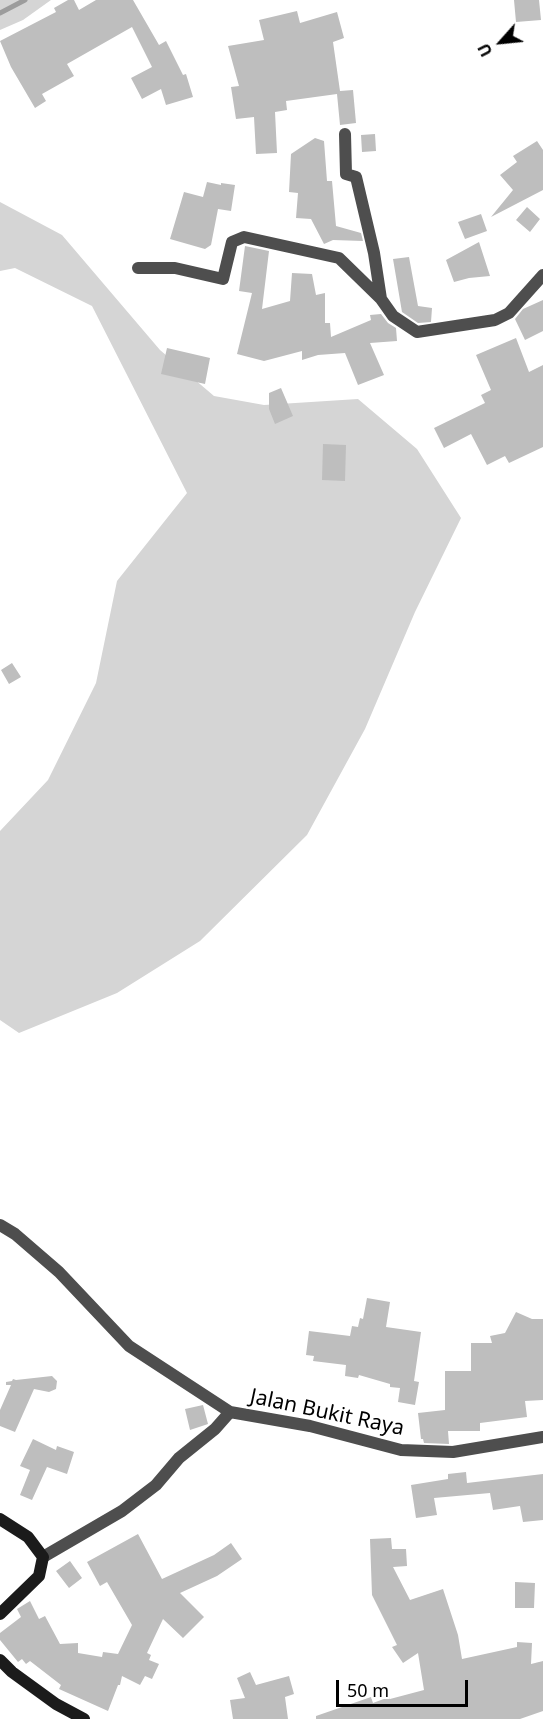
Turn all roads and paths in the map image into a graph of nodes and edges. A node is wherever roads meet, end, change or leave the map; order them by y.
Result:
1 (345, 134) dead end
2 (138, 268) dead end
3 (543, 274) edge
4 (381, 299) junction
5 (0, 1225) edge
6 (230, 1412) junction
7 (543, 1437) edge
8 (0, 1519) edge
9 (43, 1557) junction
10 (0, 1614) edge
11 (0, 1660) edge
12 (84, 1719) edge

1 - 4 street
2 - 4 street
3 - 4 street
5 - 6 street
6 - 7 street, Jalan Bukit Raya
6 - 9 street, Jalan Bukit Raya
8 - 9 main road
9 - 10 main road
11 - 12 main road

